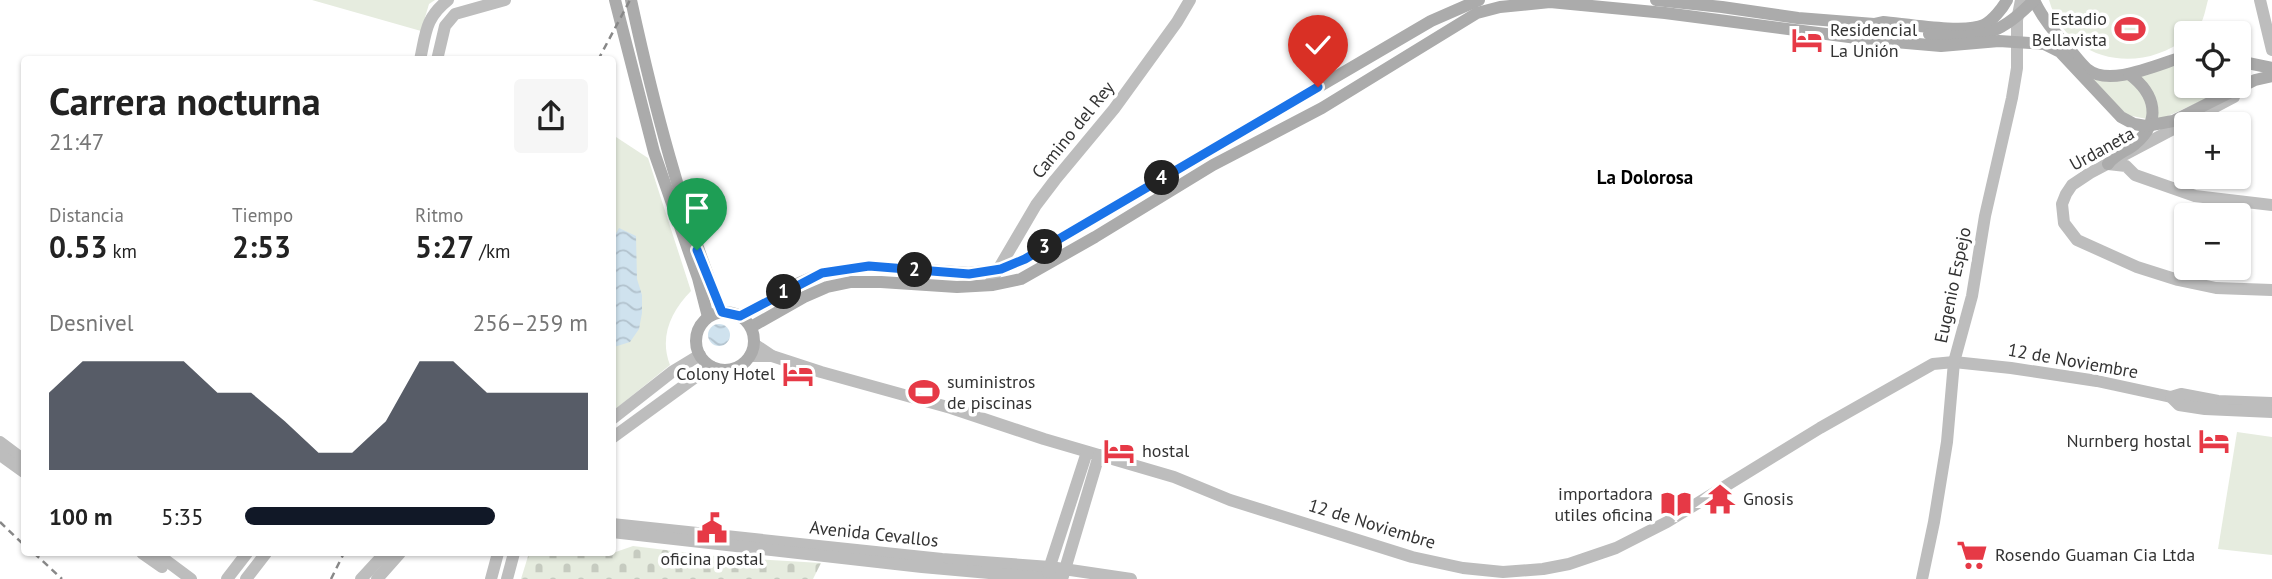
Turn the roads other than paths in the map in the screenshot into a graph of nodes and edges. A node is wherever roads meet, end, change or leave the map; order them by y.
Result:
1 (448, 0) edge
2 (505, 0) edge
3 (615, 0) edge
4 (631, 0) edge
5 (1190, 0) edge
6 (1479, 0) edge
7 (1656, 0) edge
8 (2007, 0) edge
9 (2260, 0) edge
10 (2029, 3) edge
11 (1874, 24) junction
12 (2272, 50) edge
13 (421, 56) edge
14 (438, 56) edge
15 (2174, 59) edge
16 (2251, 64) edge
17 (2272, 68) edge
18 (2129, 74) junction
19 (2272, 76) edge
20 (2108, 164) junction
21 (2272, 205) edge
22 (998, 270) junction
23 (989, 285) junction
24 (2272, 292) edge
25 (722, 312) junction
26 (740, 316) junction
27 (708, 317) junction
28 (751, 327) junction
29 (752, 350) junction
30 (700, 355) junction
31 (1954, 362) junction
32 (712, 367) junction
33 (2171, 397) junction
34 (2272, 403) edge
35 (2272, 412) edge
36 (616, 416) edge
37 (616, 435) edge
38 (0, 442) edge
39 (1093, 454) junction
40 (0, 455) edge
41 (21, 458) edge
42 (21, 470) edge
43 (616, 524) edge
44 (616, 536) edge
45 (146, 556) edge
46 (160, 556) edge
47 (245, 556) edge
48 (264, 556) edge
49 (497, 556) edge
50 (513, 556) edge
51 (385, 559) edge
52 (1054, 575) edge
53 (177, 579) edge
54 (191, 579) edge
55 (227, 579) edge
56 (246, 579) edge
57 (361, 579) edge
58 (377, 579) edge
59 (491, 579) edge
60 (507, 579) edge
61 (1131, 579) edge
62 (1922, 579) edge

1 - 13 street
2 - 14 street
3 - 27 main road
4 - 25 main road
5 - 22 street, Camino del Rey
6 - 22 main road
7 - 11 main road
8 - 11 main road
9 - 12 street
10 - 11 main road
10 - 18 main road
10 - 31 street, Eugenio Espejo
15 - 18 main road
16 - 17 main road
18 - 20 main road
19 - 20 street, Urdaneta
19 - 23 main road
20 - 21 street
20 - 24 street, Urdaneta
22 - 23 street, Camino del Rey
22 - 26 main road
23 - 28 main road
25 - 26 main road
25 - 27 main road
26 - 28 main road
27 - 30 main road
28 - 29 main road
29 - 32 main road
29 - 39 street, 12 de Noviembre
30 - 32 main road
30 - 36 street
31 - 33 street, 12 de Noviembre
31 - 39 street, 12 de Noviembre
31 - 62 street, Eugenio Espejo
32 - 37 street
33 - 34 street, 12 de Noviembre
33 - 35 street, 12 de Noviembre
38 - 41 street
39 - 52 street
40 - 42 street
43 - 52 street, Avenida Cevallos
44 - 52 street, Avenida Cevallos
45 - 53 street
46 - 54 street
47 - 55 street
48 - 56 street
49 - 59 street
50 - 60 street
51 - 57 street
51 - 58 street
52 - 61 street, Avenida Cevallos

